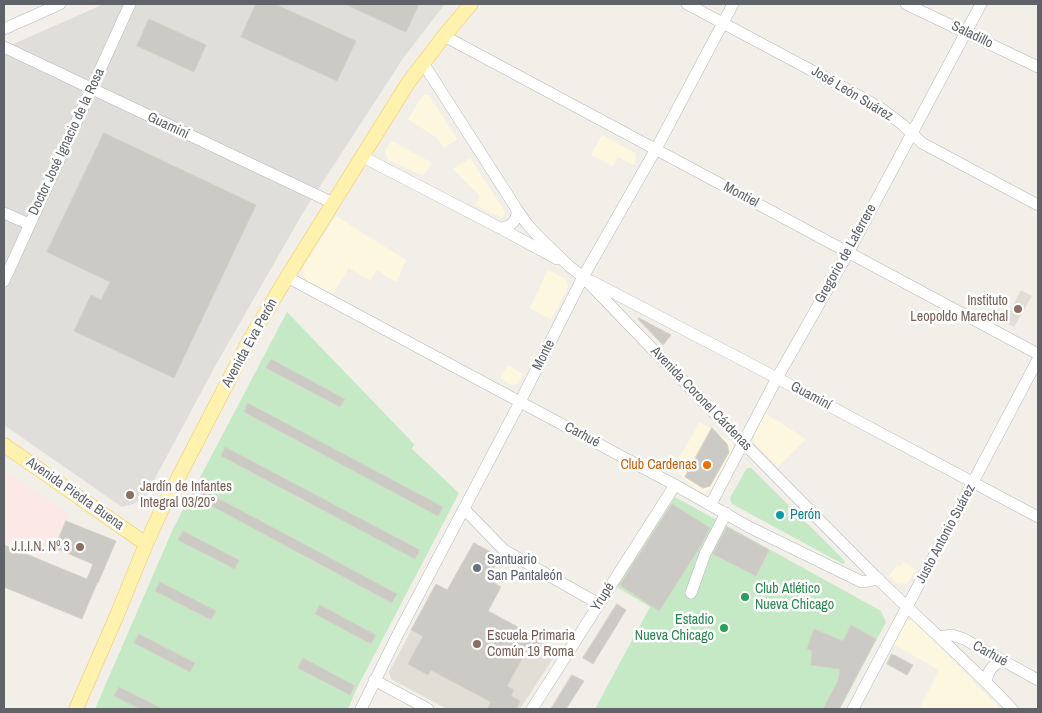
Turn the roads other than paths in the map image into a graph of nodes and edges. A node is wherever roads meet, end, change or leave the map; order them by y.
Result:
1 (60, 4) edge
2 (130, 4) edge
3 (471, 4) edge
4 (688, 4) edge
5 (734, 4) edge
6 (906, 4) edge
7 (981, 4) edge
8 (723, 22) junction
9 (4, 29) edge
10 (966, 32) junction
11 (444, 36) junction
12 (4, 47) edge
13 (423, 63) junction
14 (1038, 67) edge
15 (92, 90) junction
16 (911, 133) junction
17 (656, 149) junction
18 (363, 157) junction
19 (333, 203) junction
20 (1038, 205) edge
21 (516, 208) junction
22 (4, 213) edge
23 (29, 224) junction
24 (500, 228) junction
25 (848, 252) junction
26 (569, 266) junction
27 (287, 277) junction
28 (583, 277) junction
29 (4, 281) edge
30 (1038, 354) edge
31 (1038, 359) edge
32 (777, 378) junction
33 (520, 402) junction
34 (743, 443) junction
35 (4, 445) edge
36 (973, 482) junction
37 (675, 484) junction
38 (711, 504) junction
39 (464, 509) junction
40 (726, 513) junction
41 (1038, 518) edge
42 (146, 544) junction
43 (879, 579) junction
44 (691, 593) dead end
45 (599, 604) junction
46 (907, 607) junction
47 (941, 637) junction
48 (1002, 661) junction
49 (374, 680) junction
50 (1038, 680) edge
51 (986, 681) junction
52 (364, 707) edge
53 (76, 709) edge
54 (428, 709) edge
55 (532, 709) edge
56 (853, 709) edge
57 (1012, 709) edge

1 - 9 street
2 - 15 street, Doctor José Ignacio de la Rosa
3 - 11 main road, Avenida Eva Perón
4 - 8 street, José León Suárez
5 - 8 street, Monte
6 - 10 street, Saladillo
7 - 10 street, Gregorio de Laferrere
8 - 16 street, José León Suárez
8 - 17 street, Monte
10 - 14 street, Saladillo
10 - 16 street, Gregorio de Laferrere
11 - 13 main road, Avenida Eva Perón
11 - 17 street, Montiel
12 - 15 street, Guaminí
13 - 18 main road, Avenida Eva Perón
13 - 21 street, Avenida Coronel Cárdenas
15 - 19 street, Guaminí
15 - 23 street, Doctor José Ignacio de la Rosa
16 - 20 street, José León Suárez
16 - 25 street, Gregorio de Laferrere
17 - 25 street, Montiel
17 - 28 street, Monte
18 - 19 main road, Avenida Eva Perón
18 - 24 street
19 - 27 main road, Avenida Eva Perón
21 - 24 street
21 - 26 street, Avenida Coronel Cárdenas
22 - 23 street
23 - 29 street, Doctor José Ignacio de la Rosa
24 - 26 street
25 - 30 street, Montiel
25 - 32 street, Gregorio de Laferrere
26 - 28 street, Avenida Coronel Cárdenas
27 - 33 street, Carhué
27 - 42 main road, Avenida Eva Perón
28 - 32 street, Guaminí
28 - 33 street, Monte
28 - 34 street, Avenida Coronel Cárdenas
31 - 36 street, Justo Antonio Suárez
32 - 34 street, Gregorio de Laferrere
32 - 36 street, Guaminí
33 - 37 street, Carhué
33 - 39 street, Monte
34 - 38 street, Gregorio de Laferrere
34 - 43 street, Avenida Coronel Cárdenas
35 - 42 main road, Avenida Piedra Buena
36 - 41 street, Guaminí
36 - 46 street, Justo Antonio Suárez
37 - 38 street, Carhué
37 - 45 street, Yrupé
38 - 40 street, Carhué
39 - 45 street
39 - 49 street, Monte
40 - 43 street, Carhué
40 - 44 street
42 - 53 main road, Avenida Eva Perón
43 - 46 street, Avenida Coronel Cárdenas
45 - 55 street, Yrupé
46 - 47 street, Avenida Coronel Cárdenas
46 - 56 street, Justo Antonio Suárez
47 - 48 street, Carhué
47 - 51 street, Avenida Coronel Cárdenas
48 - 50 street, Carhué
48 - 51 street
49 - 52 street, Monte
49 - 54 street
51 - 57 street, Avenida Coronel Cárdenas

